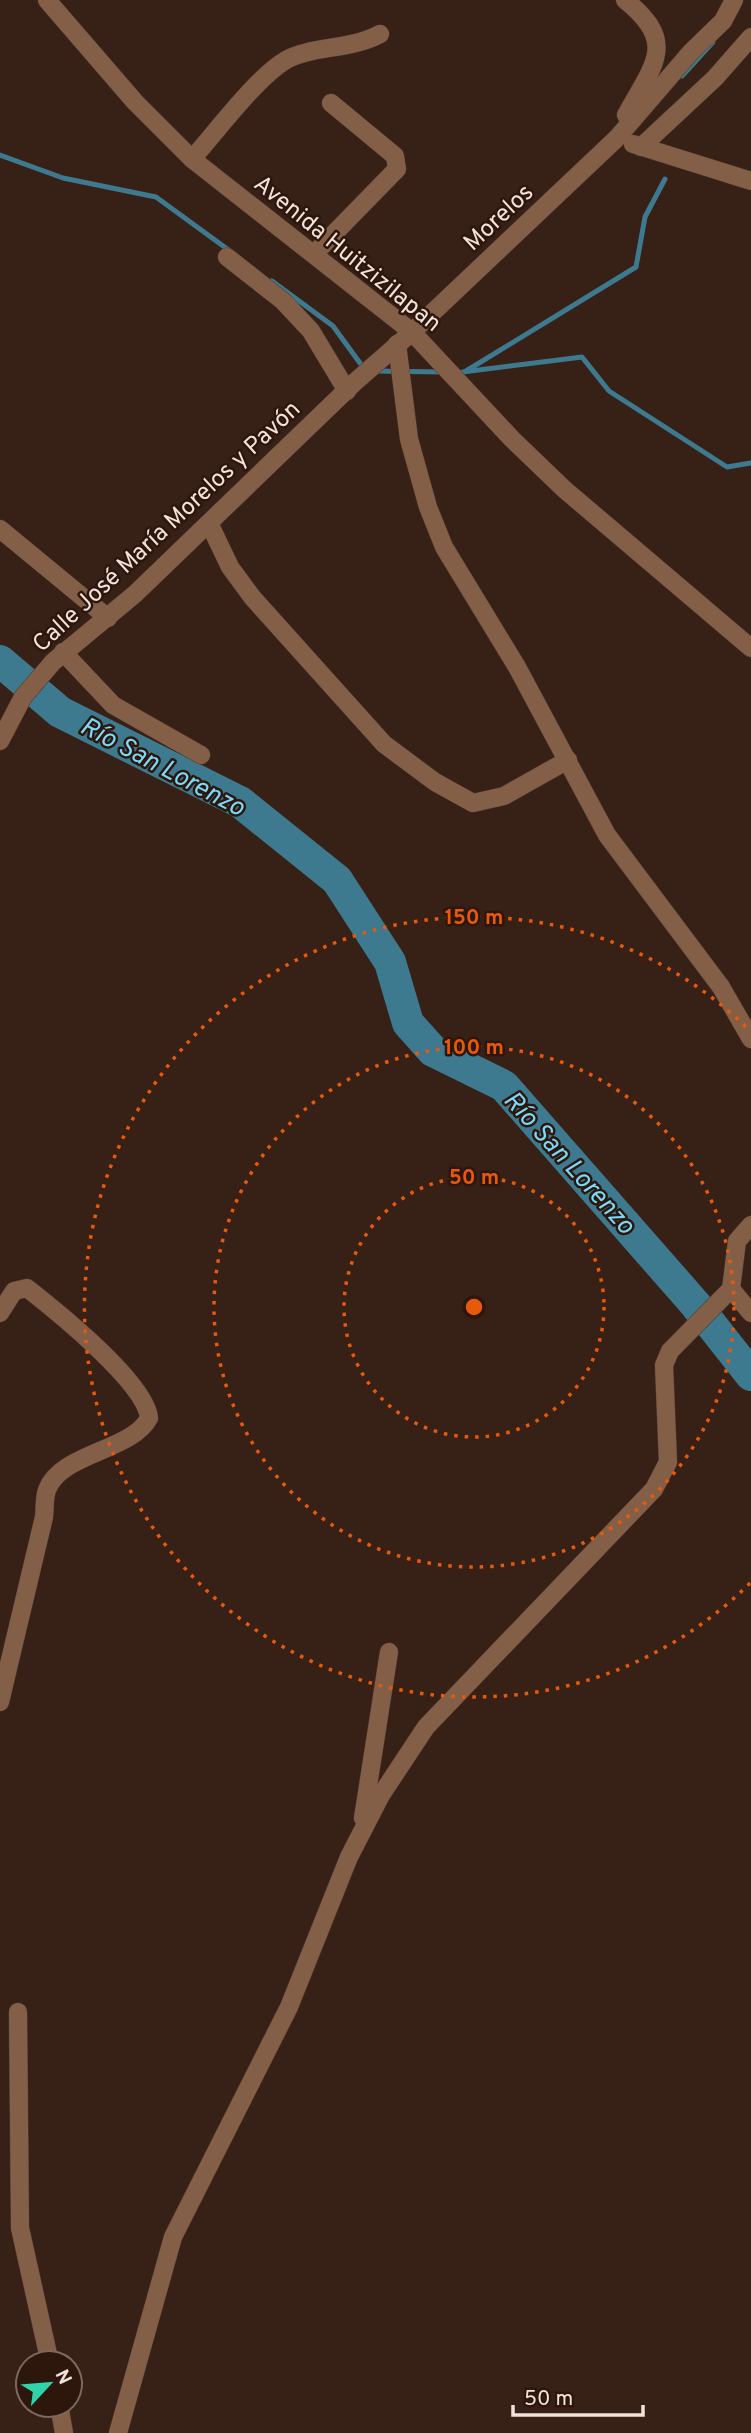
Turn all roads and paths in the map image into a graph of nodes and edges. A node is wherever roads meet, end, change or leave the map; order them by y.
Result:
1 (47, 0) edge
2 (625, 0) edge
3 (734, 0) edge
4 (380, 34) dead end
5 (751, 37) edge
6 (331, 103) dead end
7 (617, 138) junction
8 (641, 147) junction
9 (192, 159) junction
10 (751, 181) edge
11 (314, 254) junction
12 (227, 257) dead end
13 (412, 332) junction
14 (398, 353) junction
15 (351, 386) junction
16 (209, 523) junction
17 (0, 529) edge
18 (108, 618) junction
19 (751, 648) edge
20 (58, 657) junction
21 (0, 741) edge
22 (201, 755) dead end
23 (568, 760) junction
24 (751, 1039) edge
25 (751, 1225) edge
26 (724, 1295) junction
27 (0, 1313) edge
28 (751, 1313) edge
29 (388, 1652) dead end
30 (0, 1702) edge
31 (360, 1835) junction
32 (18, 2012) dead end
33 (47, 2349) edge
34 (118, 2433) edge

1 - 9 street, Avenida Huitzizilapan
2 - 7 street
3 - 7 street
4 - 9 street
5 - 8 street
6 - 11 street
7 - 8 street
7 - 13 street, Morelos
8 - 10 street
9 - 11 street, Avenida Huitzizilapan
11 - 13 street, Avenida Huitzizilapan
12 - 15 street
13 - 14 street, Calle José María Morelos y Pavón
13 - 19 street, Avenida Huitzizilapan
14 - 15 street, Calle José María Morelos y Pavón
14 - 23 street
15 - 16 street, Calle José María Morelos y Pavón
16 - 18 street, Calle José María Morelos y Pavón
16 - 23 street
17 - 18 street
18 - 20 street, Calle José María Morelos y Pavón
20 - 21 street, Calle José María Morelos y Pavón
20 - 22 street
23 - 24 street
25 - 26 street
26 - 28 street
26 - 31 street
27 - 30 street
29 - 31 street
31 - 34 street
32 - 33 street

